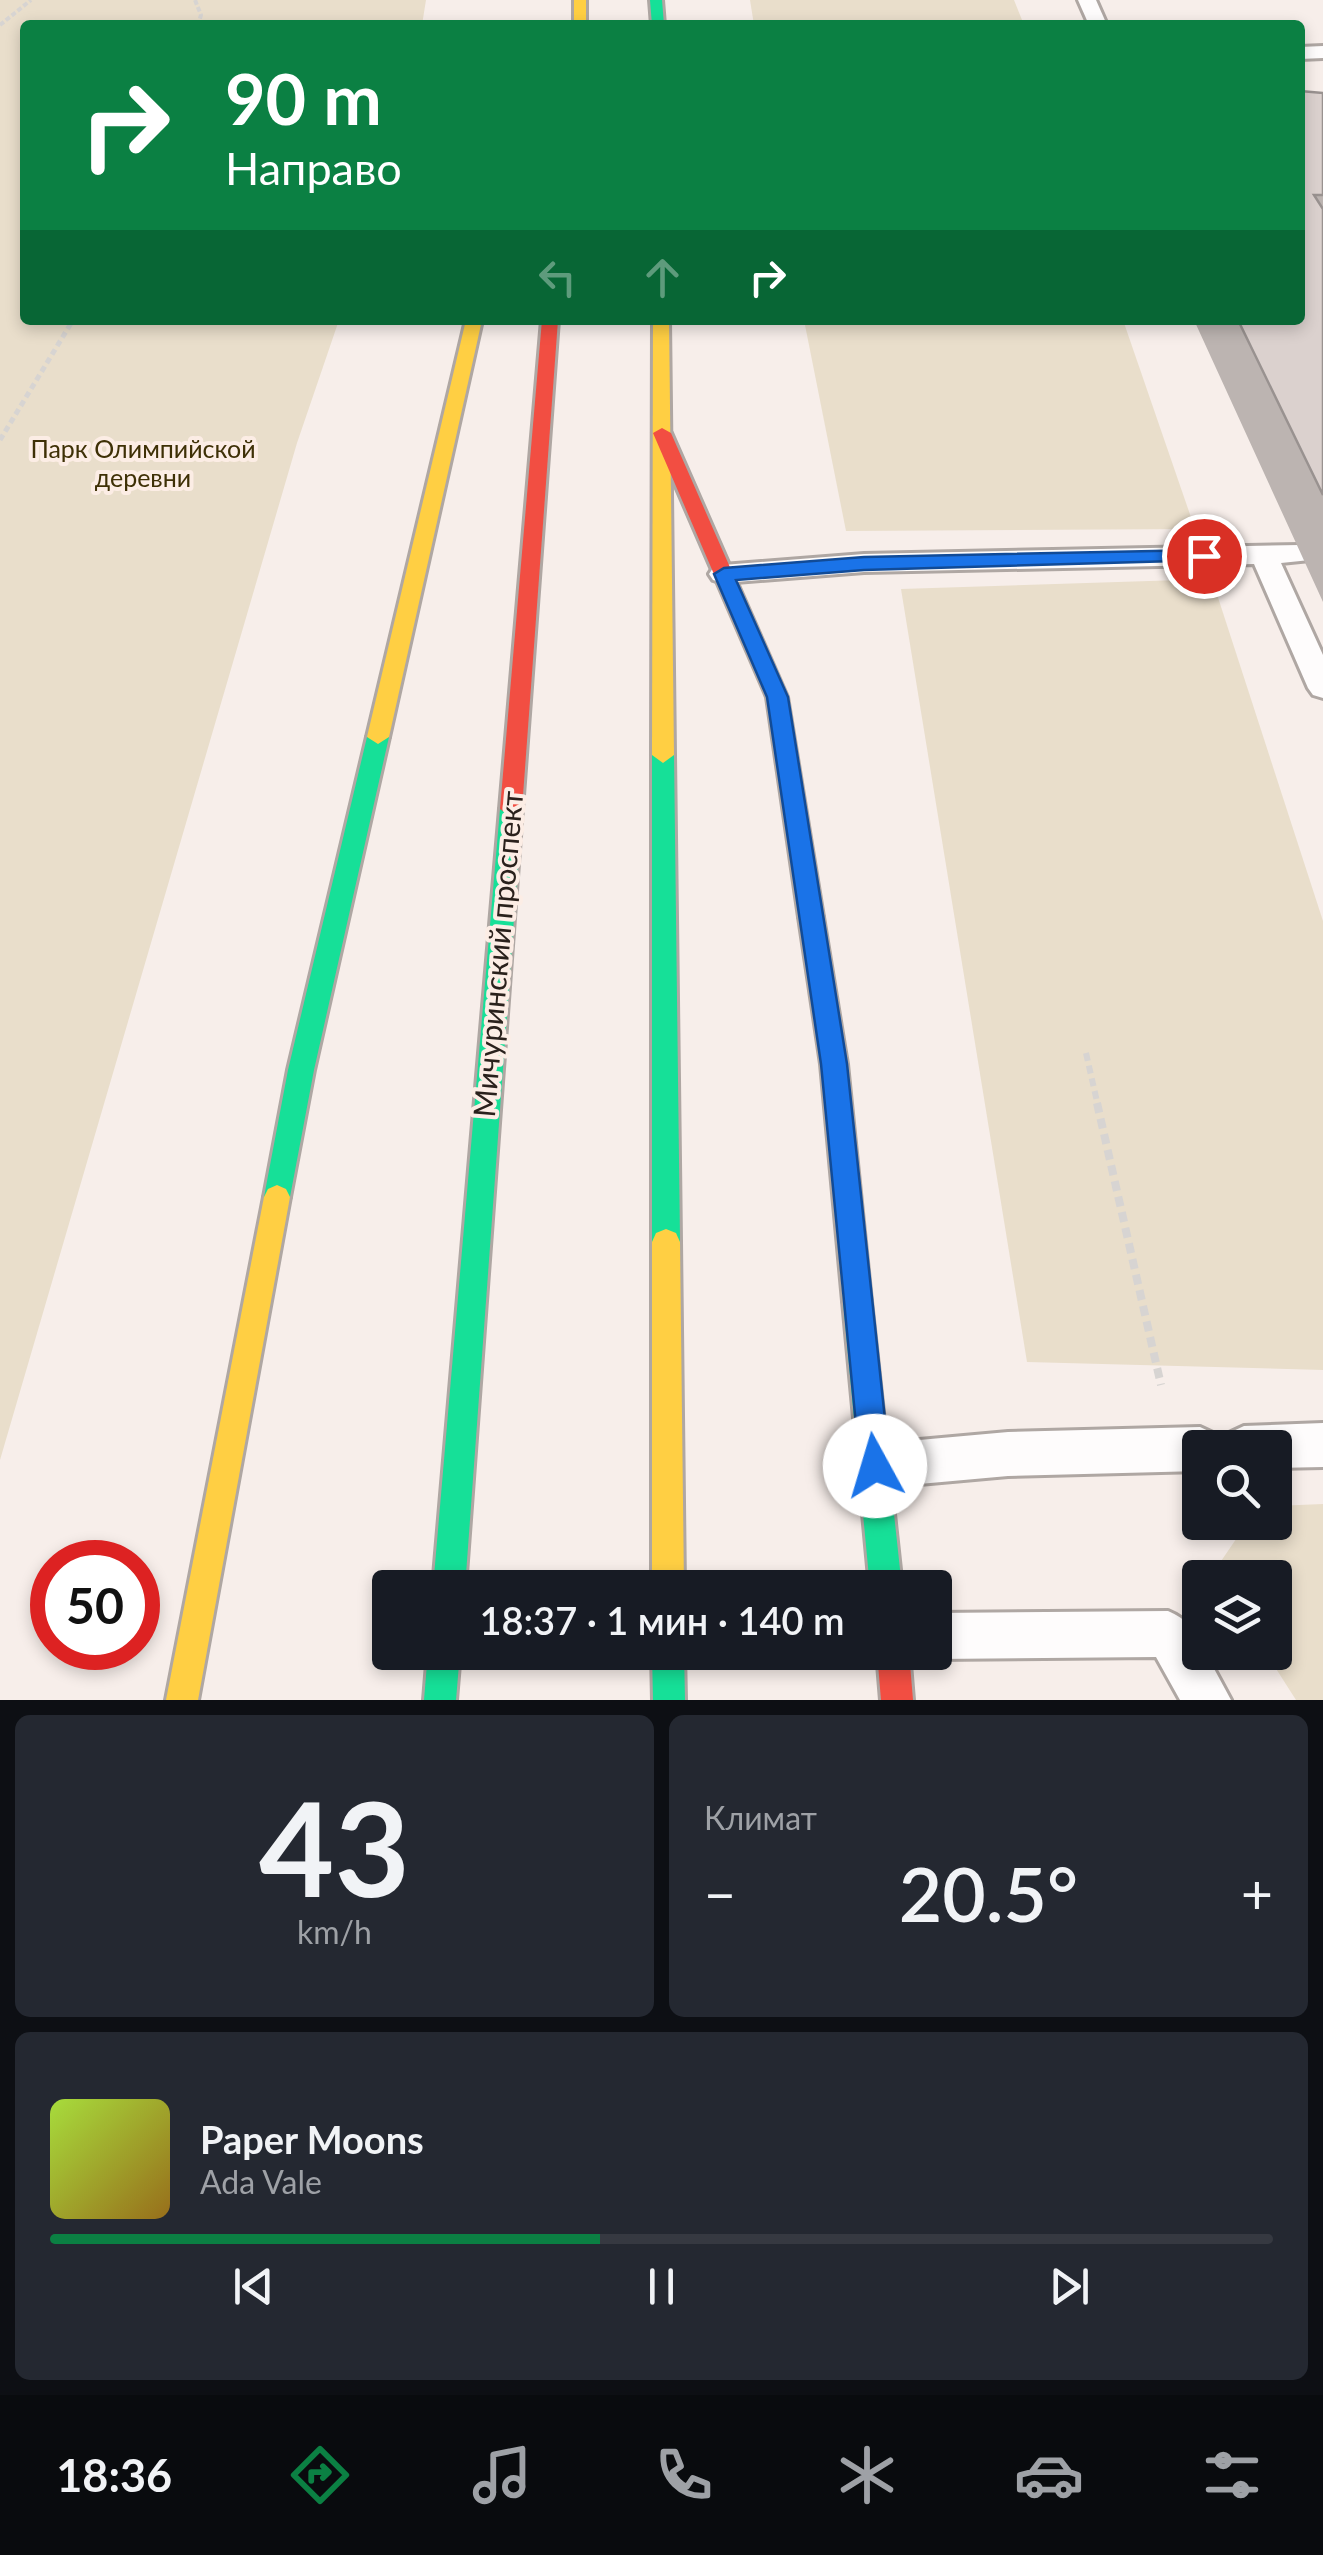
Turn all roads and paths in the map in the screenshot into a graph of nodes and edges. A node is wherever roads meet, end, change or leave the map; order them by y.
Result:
1 (31, 0) edge
2 (0, 25) edge
3 (70, 325) edge
4 (473, 325) edge
5 (550, 325) edge
6 (662, 325) edge
7 (662, 433) junction
8 (0, 440) edge
9 (1300, 554) dead end
10 (1264, 555) junction
11 (724, 574) junction
12 (1323, 688) edge
13 (1086, 1053) dead end
14 (1183, 1430) edge
15 (1323, 1445) edge
16 (1292, 1446) edge
17 (1182, 1449) edge
18 (875, 1466) junction
19 (450, 1570) edge
20 (668, 1570) edge
21 (884, 1570) edge
22 (952, 1636) edge
23 (442, 1670) edge
24 (668, 1670) edge
25 (894, 1670) edge
26 (182, 1700) edge
27 (440, 1700) edge
28 (669, 1700) edge
29 (897, 1700) edge
30 (1207, 1700) edge

1 - 2 path
3 - 8 path
4 - 26 main road
5 - 19 main road, Мичуринский проспект
6 - 7 main road
7 - 11 main road
7 - 20 main road
9 - 10 lane
10 - 11 lane
10 - 12 lane
11 - 18 main road
13 - 14 path
15 - 16 lane
17 - 18 lane
18 - 21 main road
22 - 30 lane
23 - 27 main road
24 - 28 main road
25 - 29 main road

